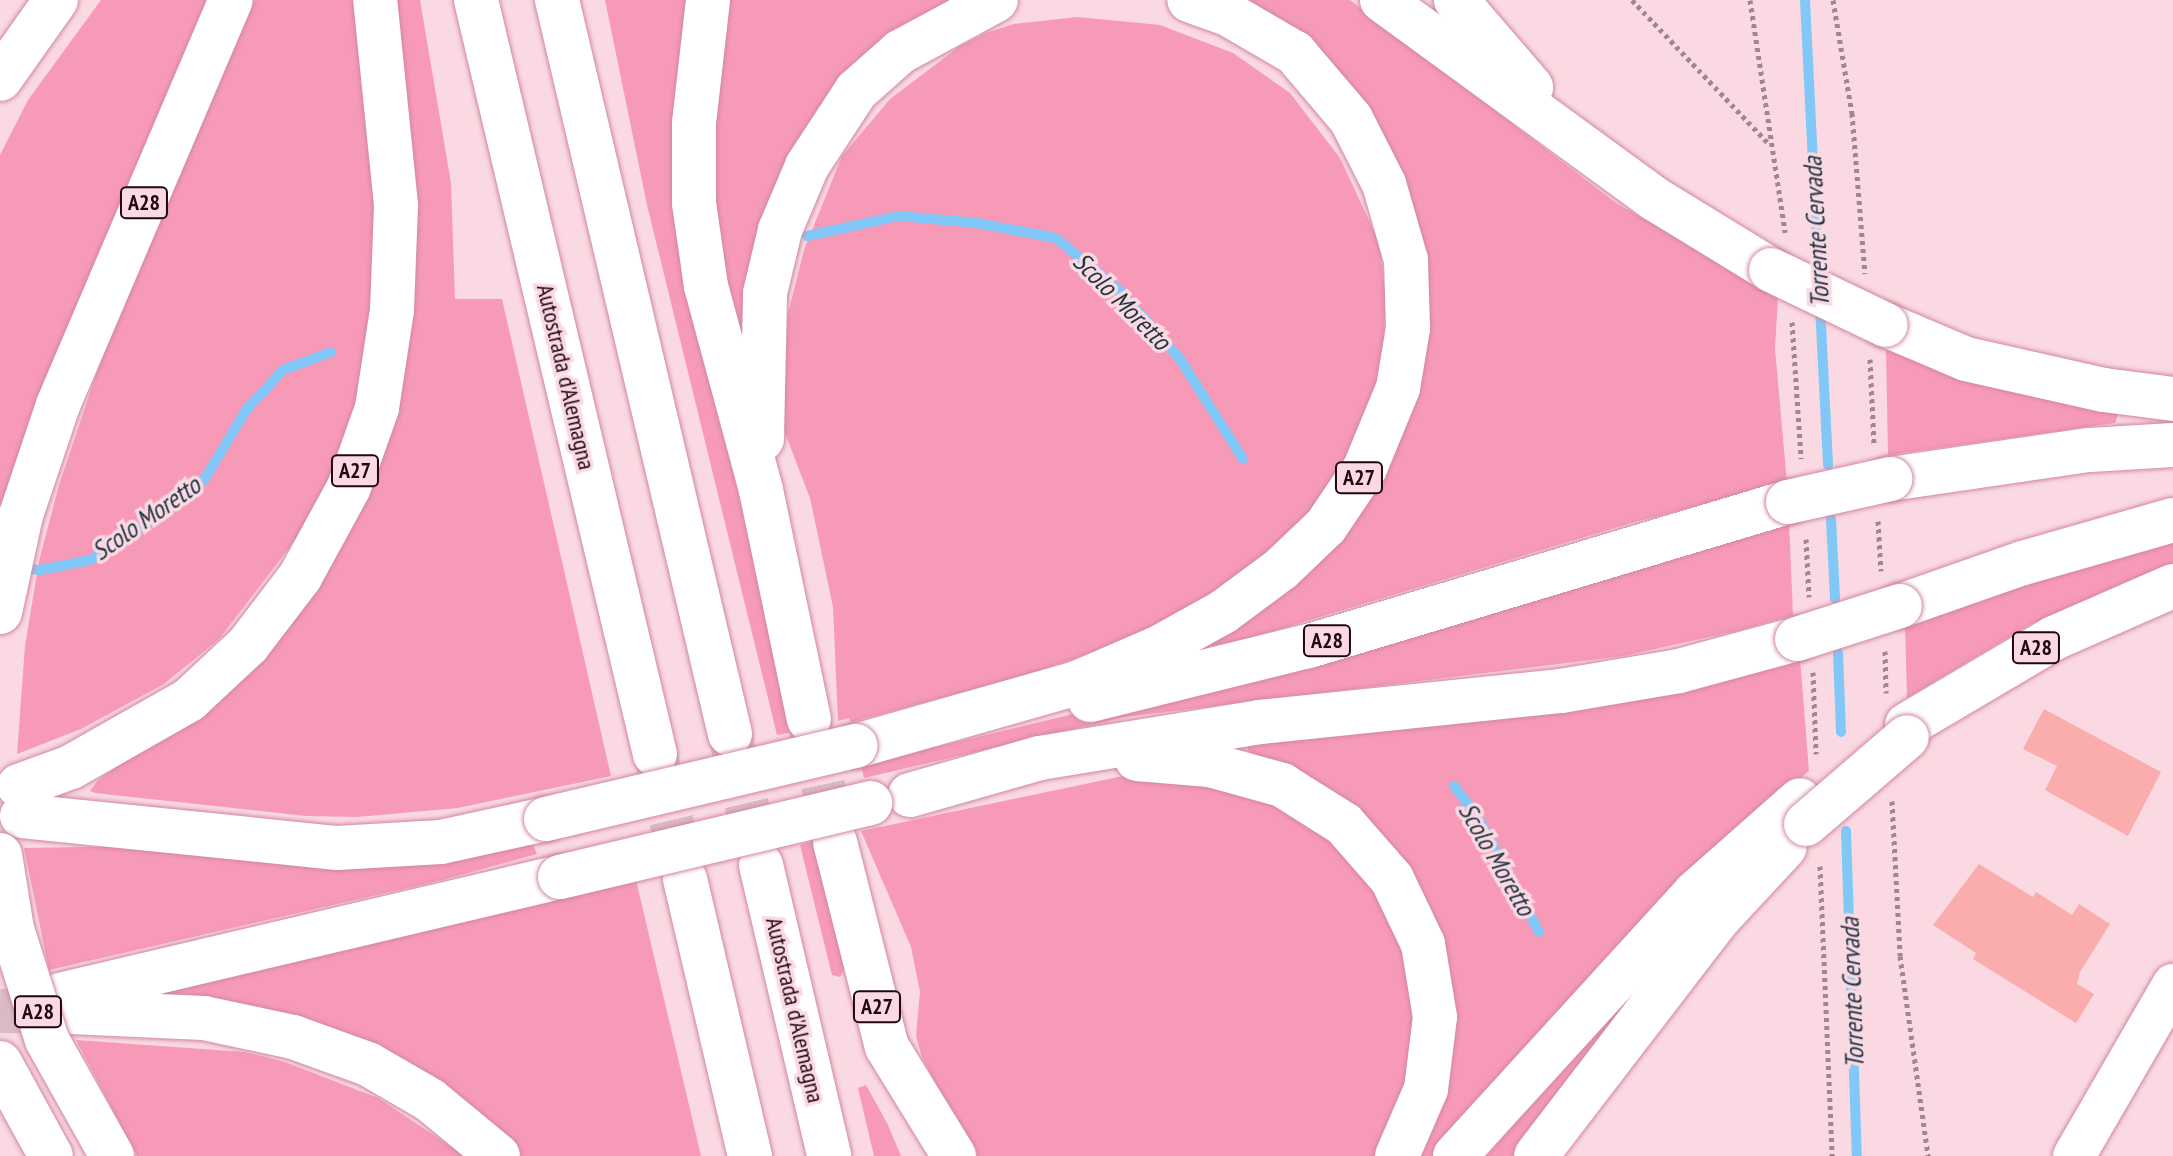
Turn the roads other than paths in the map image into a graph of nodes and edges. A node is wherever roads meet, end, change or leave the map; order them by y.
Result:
1 (56, 0) edge
2 (231, 0) edge
3 (375, 0) edge
4 (476, 0) edge
5 (557, 0) edge
6 (708, 0) edge
7 (996, 0) edge
8 (1189, 0) edge
9 (1382, 0) edge
10 (1456, 0) edge
11 (0, 79) edge
12 (1579, 144) junction
13 (2173, 399) edge
14 (2173, 445) edge
15 (761, 490) junction
16 (2173, 520) edge
17 (2173, 586) edge
18 (0, 612) edge
19 (809, 719) tunnel mouth
20 (730, 734) tunnel mouth
21 (856, 746) junction
22 (655, 754) tunnel mouth
23 (890, 799) junction
24 (1809, 824) junction
25 (835, 842) tunnel mouth
26 (0, 855) edge
27 (761, 865) tunnel mouth
28 (685, 879) tunnel mouth
29 (2173, 985) edge
30 (887, 1047) junction
31 (0, 1063) edge
32 (51, 1156) edge
33 (112, 1156) edge
34 (498, 1156) edge
35 (750, 1156) edge
36 (829, 1156) edge
37 (920, 1156) edge
38 (954, 1156) edge
39 (1397, 1156) edge
40 (1455, 1156) edge
41 (1536, 1156) edge
42 (2074, 1156) edge

1 - 11 highway
2 - 18 highway, A28
3 - 21 highway, A27, bridge
4 - 22 highway, Autostrada d'Alemagna
5 - 20 highway
6 - 15 highway
7 - 15 highway
8 - 21 highway, A27
9 - 12 highway
10 - 12 highway
12 - 13 highway, bridge
14 - 21 highway, A28, bridge
15 - 19 highway
16 - 23 highway, bridge
17 - 24 highway, A28
23 - 34 highway, bridge
23 - 39 highway
24 - 40 highway, A28
24 - 41 highway, A28
25 - 30 highway, A27
26 - 33 highway, A28, bridge
27 - 36 highway, Autostrada d'Alemagna
28 - 35 highway
29 - 42 main road
30 - 37 highway, A27
30 - 38 highway, A27
31 - 32 highway, A28

